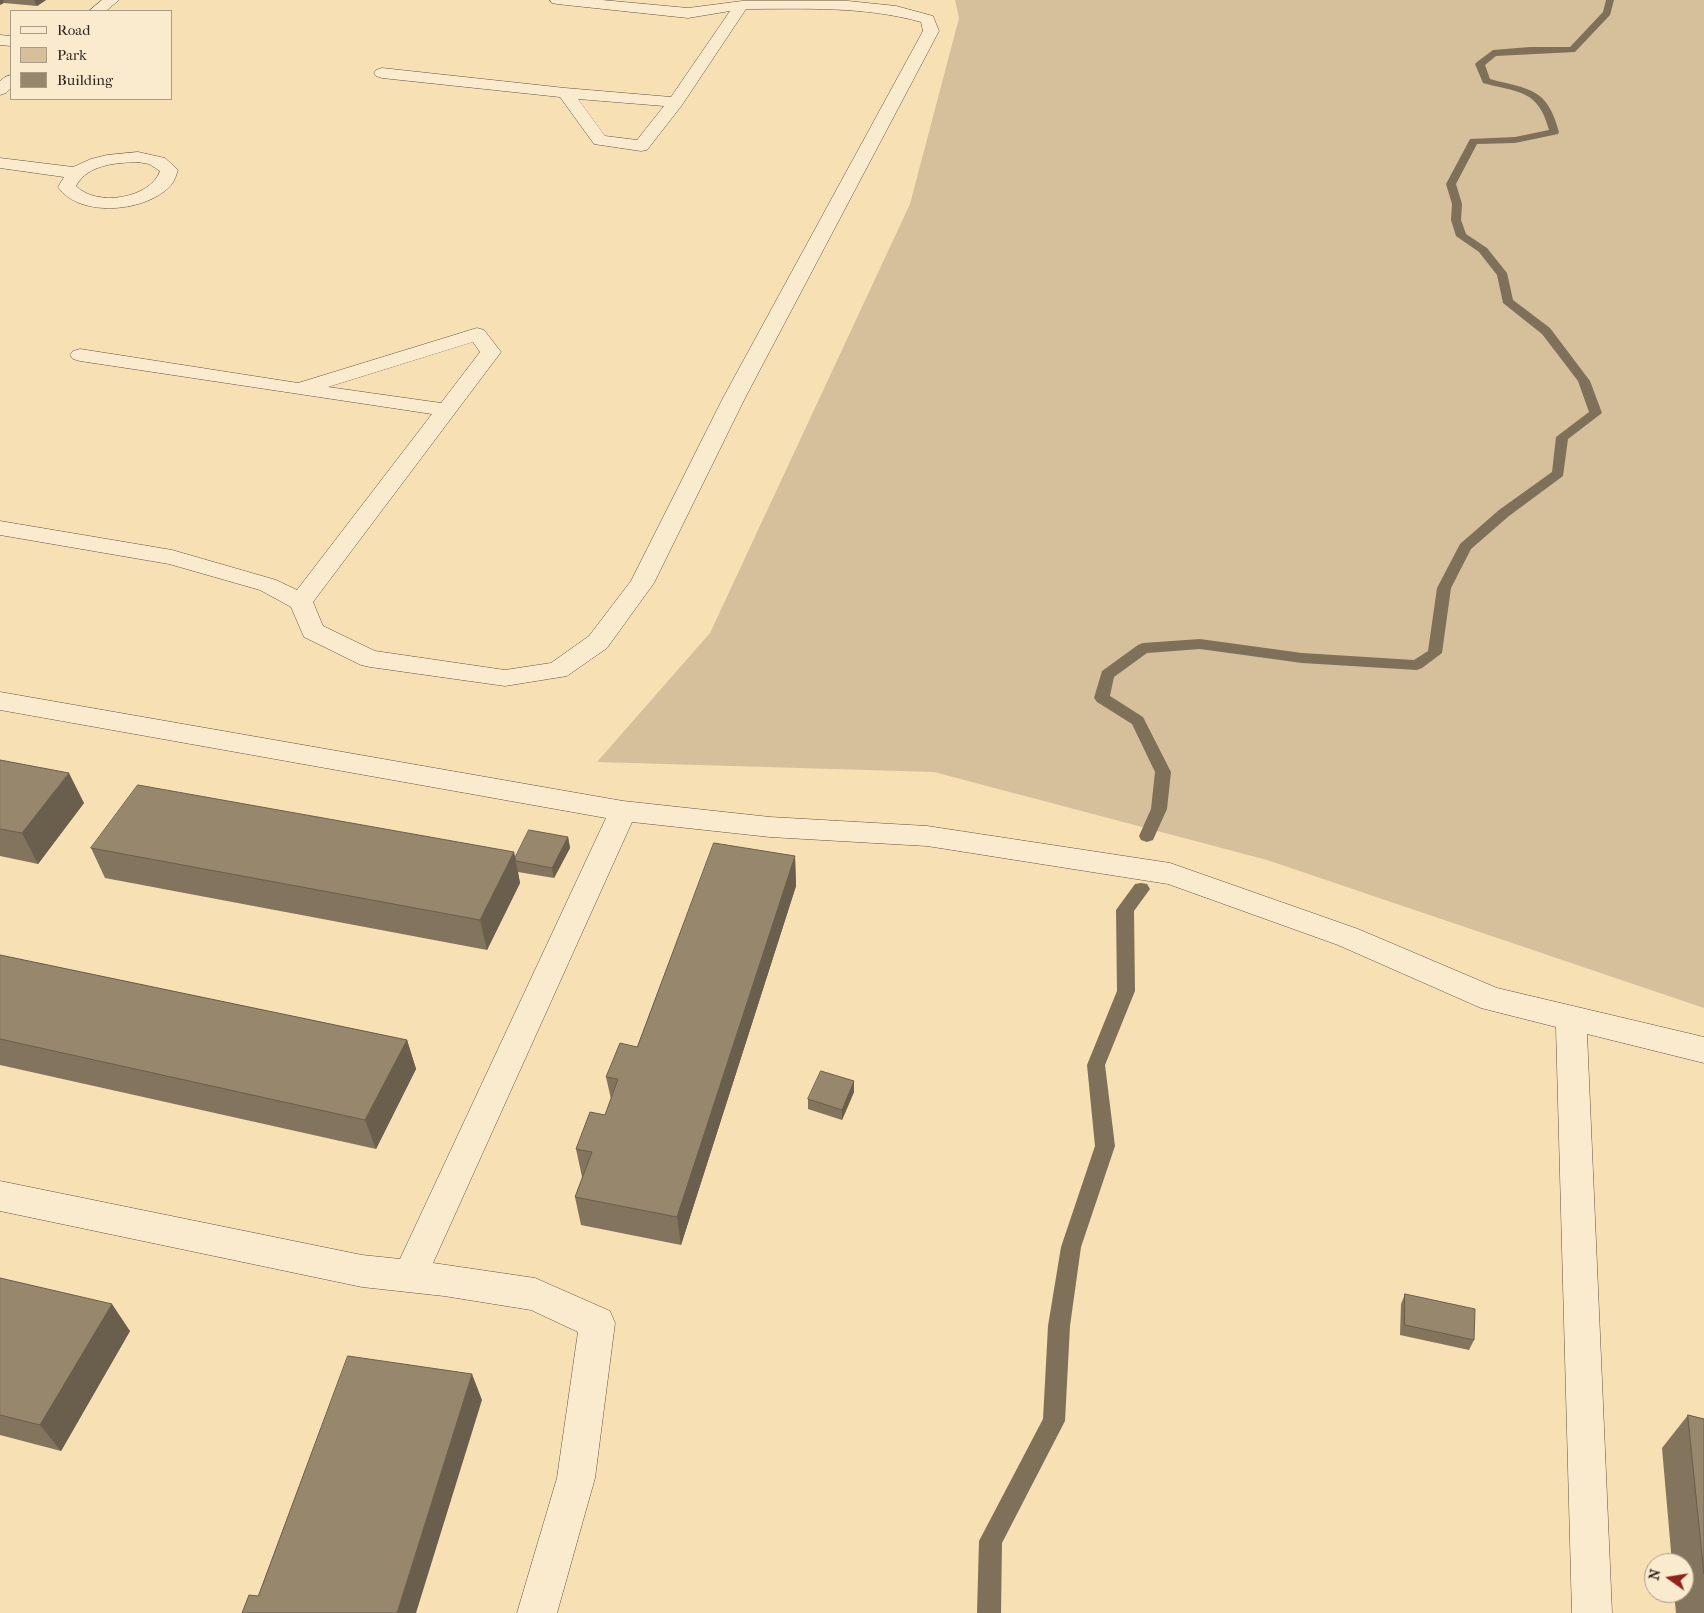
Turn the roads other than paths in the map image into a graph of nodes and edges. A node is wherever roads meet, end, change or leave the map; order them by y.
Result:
1 (112, 0) edge
2 (557, 0) edge
3 (742, 5) junction
4 (97, 10) edge
5 (382, 73) dead end
6 (10, 81) edge
7 (0, 90) edge
8 (565, 94) junction
9 (676, 102) junction
10 (0, 162) edge
11 (77, 173) junction
12 (80, 355) dead end
13 (299, 389) junction
14 (446, 410) junction
15 (0, 528) edge
16 (301, 602) junction
17 (0, 701) edge
18 (623, 811) junction
19 (1571, 1018) junction
20 (1704, 1050) edge
21 (0, 1196) edge
22 (410, 1276) junction
23 (537, 1613) edge
24 (1592, 1613) edge

1 - 4 street
2 - 3 street
3 - 9 street
3 - 16 street
5 - 8 street
6 - 7 street
8 - 9 street
8 - 9 street
10 - 11 street
11 - 11 street
12 - 13 street
13 - 14 street
13 - 14 street
14 - 16 street
15 - 16 street
17 - 18 street
18 - 19 street
18 - 22 street
19 - 20 street
19 - 24 street
21 - 22 street
22 - 23 street

